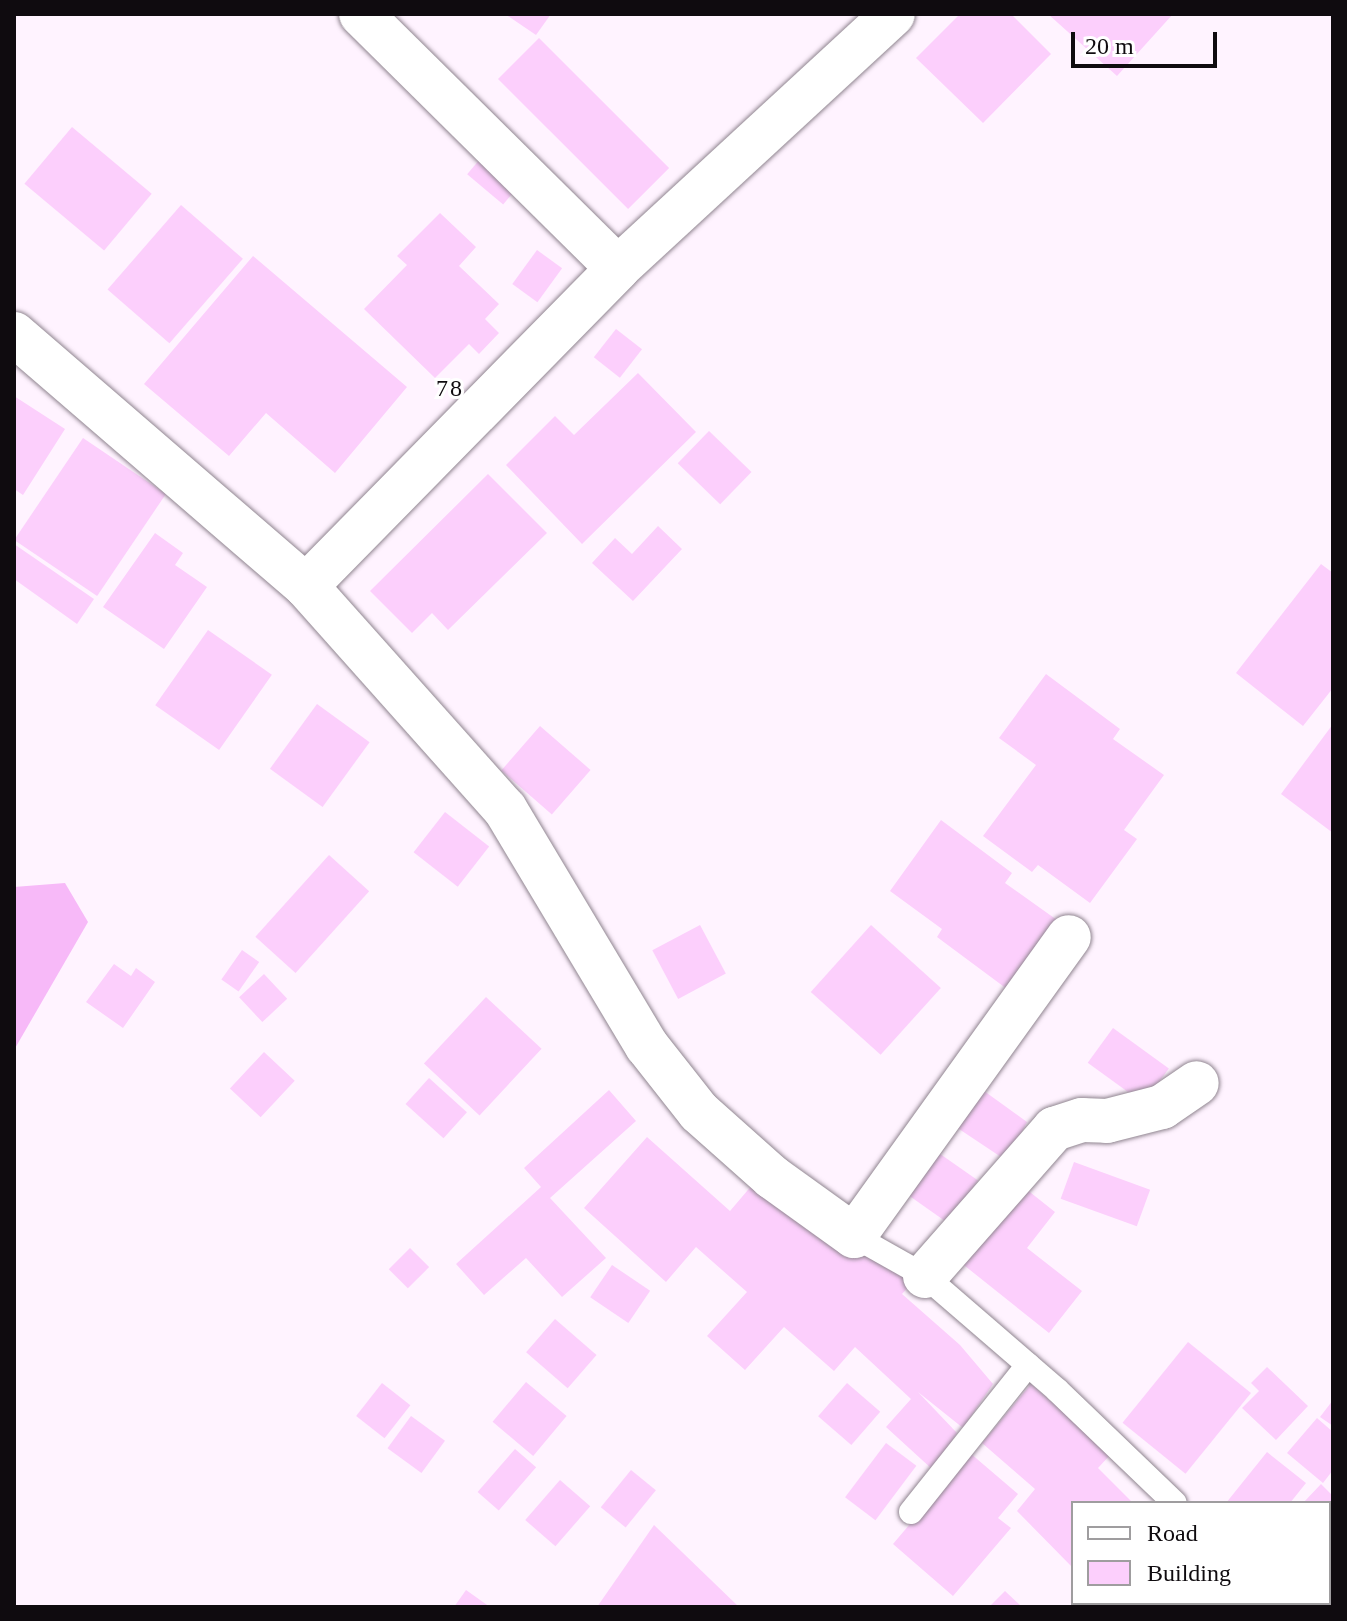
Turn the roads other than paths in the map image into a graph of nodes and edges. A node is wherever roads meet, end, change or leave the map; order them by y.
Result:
1 (361, 14) edge
2 (893, 14) edge
3 (618, 268) junction
4 (14, 334) edge
5 (306, 586) junction
6 (1069, 937) dead end
7 (1197, 1083) dead end
8 (854, 1236) junction
9 (925, 1276) junction
10 (1028, 1365) junction
11 (1173, 1501) edge
12 (911, 1512) dead end

1 - 3 street
2 - 3 street
3 - 5 street
4 - 5 street
5 - 8 street
6 - 8 street
7 - 9 street
8 - 9 lane
9 - 10 lane
10 - 11 lane
10 - 12 lane

